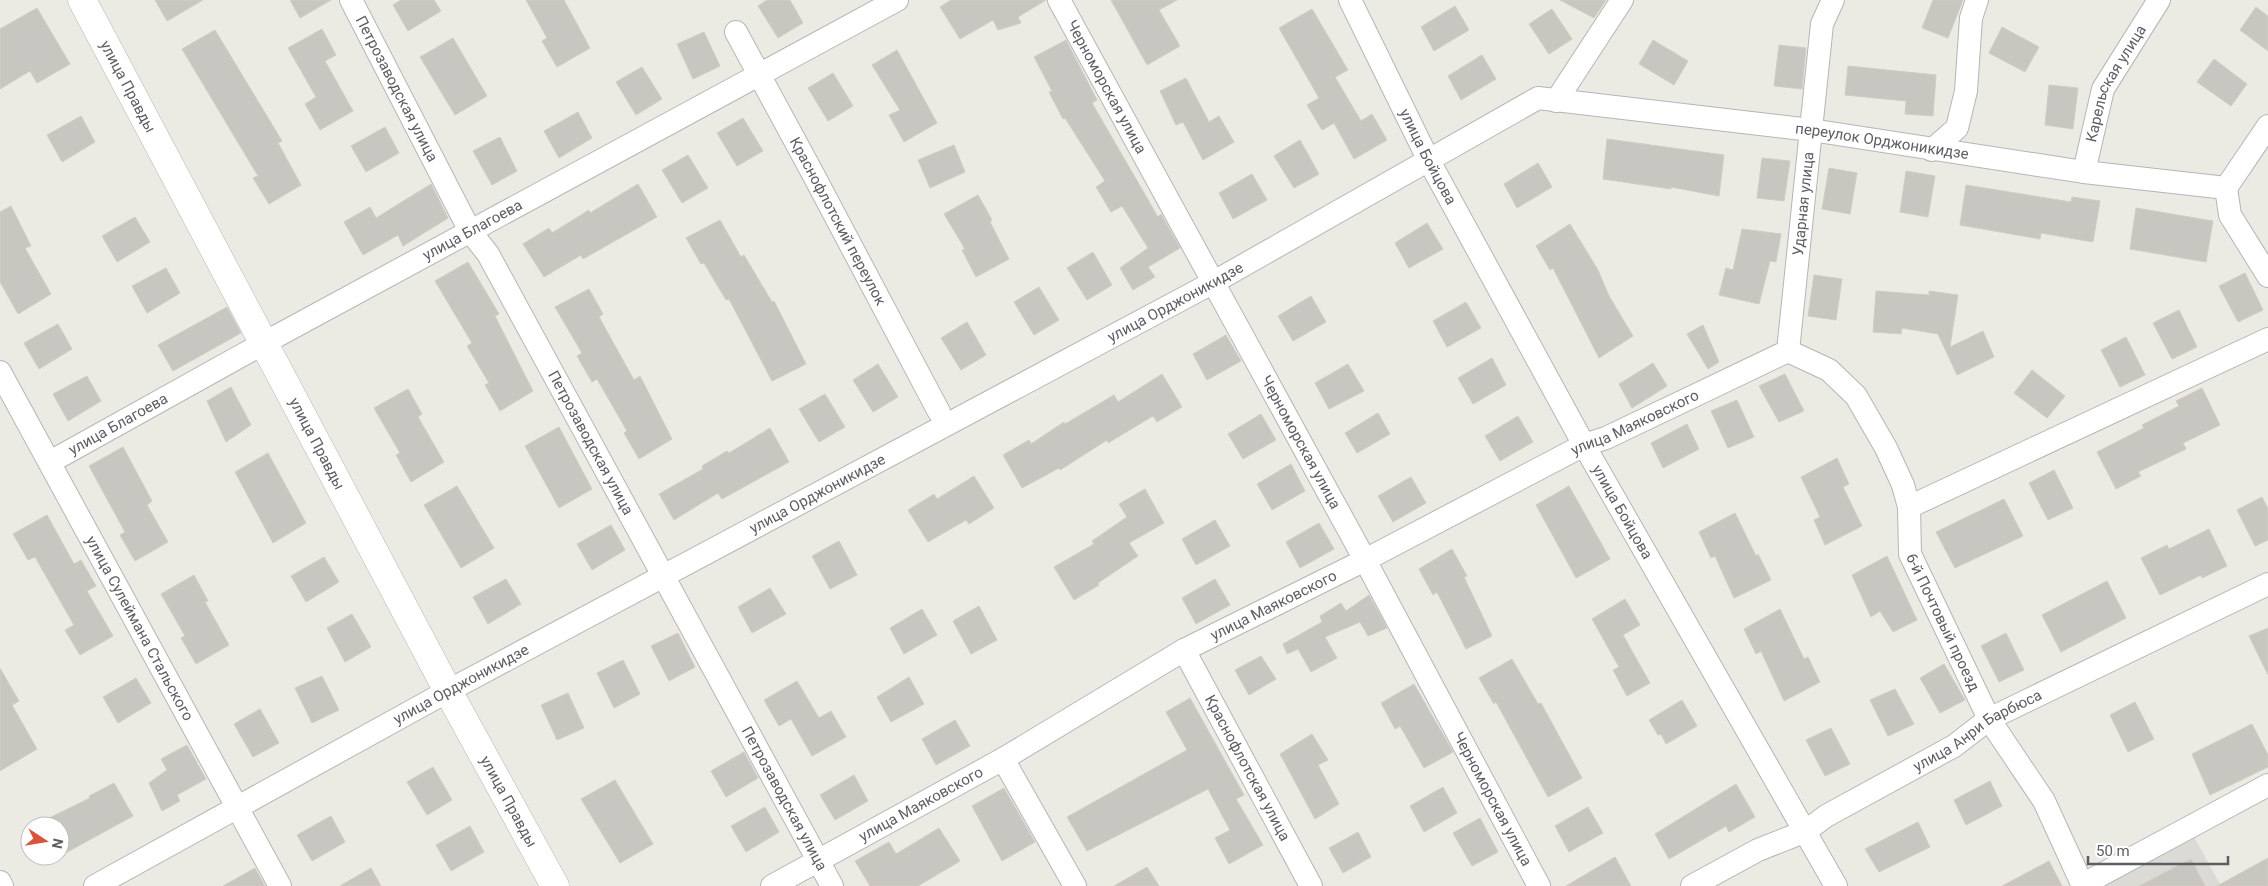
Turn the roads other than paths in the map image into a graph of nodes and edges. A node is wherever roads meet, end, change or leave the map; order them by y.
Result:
1 (82, 0) edge
2 (351, 0) edge
3 (897, 0) edge
4 (1059, 0) edge
5 (1350, 0) edge
6 (1622, 0) edge
7 (1832, 0) edge
8 (1977, 0) edge
9 (2159, 0) edge
10 (736, 32) dead end
11 (759, 75) junction
12 (1547, 99) junction
13 (2268, 126) edge
14 (1811, 130) junction
15 (1932, 150) junction
16 (1428, 159) junction
17 (2084, 172) junction
18 (2226, 188) junction
19 (470, 231) junction
20 (2268, 276) edge
21 (1214, 282) junction
22 (2268, 339) edge
23 (264, 343) junction
24 (1788, 351) junction
25 (0, 372) edge
26 (939, 412) dead end
27 (1584, 445) junction
28 (50, 462) junction
29 (1909, 507) junction
30 (1366, 560) junction
31 (664, 576) junction
32 (2268, 584) edge
33 (1184, 650) junction
34 (448, 691) junction
35 (1989, 718) junction
36 (1003, 759) junction
37 (2268, 785) edge
38 (239, 807) junction
39 (1806, 831) junction
40 (818, 860) junction
41 (0, 882) edge
42 (2082, 885) edge
43 (2, 886) edge
44 (95, 886) edge
45 (280, 886) edge
46 (554, 886) edge
47 (772, 886) edge
48 (832, 886) edge
49 (1075, 886) edge
50 (1311, 886) edge
51 (1539, 886) edge
52 (1692, 886) edge
53 (1836, 886) edge

1 - 23 street, улица Правды
2 - 19 street, Петрозаводская улица
3 - 11 street, улица Благоева
4 - 21 street, Черноморская улица
5 - 16 street, улица Бойцова
6 - 12 street, улица Орджоникидзе
7 - 14 street, Ударная улица
8 - 15 street
9 - 17 street, Карельская улица
10 - 11 street, Краснофлотский переулок
11 - 19 street, улица Благоева
11 - 26 street, Краснофлотский переулок
12 - 14 street, переулок Орджоникидзе
12 - 16 street, улица Орджоникидзе
13 - 18 street
14 - 15 street, переулок Орджоникидзе
14 - 24 street, Ударная улица
15 - 17 street, переулок Орджоникидзе
16 - 21 street, улица Орджоникидзе
16 - 27 street, улица Бойцова
17 - 18 street, переулок Орджоникидзе
18 - 20 street
19 - 23 street, улица Благоева
19 - 31 street, Петрозаводская улица
21 - 30 street, Черноморская улица
21 - 31 street, улица Орджоникидзе
22 - 29 street
23 - 28 street, улица Благоева
23 - 34 street, улица Правды
24 - 27 street, улица Маяковского
24 - 29 street, 6-й Почтовый проезд
25 - 28 street, улица Сулеймана Стальского
27 - 30 street, улица Маяковского
27 - 39 street, улица Бойцова
28 - 38 street, улица Сулеймана Стальского
29 - 35 street, 6-й Почтовый проезд
30 - 33 street, улица Маяковского
30 - 51 street, Черноморская улица
31 - 34 street, улица Орджоникидзе
31 - 40 street, Петрозаводская улица
32 - 35 street, улица Анри Барбюса
33 - 36 street, улица Маяковского
33 - 50 street, Краснофлотская улица
34 - 38 street, улица Орджоникидзе
34 - 46 street, улица Правды
35 - 39 street, улица Анри Барбюса
35 - 42 street, 6-й Почтовый проезд
36 - 40 street, улица Маяковского
36 - 49 street
37 - 42 street
38 - 44 street, улица Орджоникидзе
38 - 45 street, улица Сулеймана Стальского
39 - 52 street, улица Анри Барбюса
39 - 53 street, улица Бойцова
40 - 47 street, улица Маяковского
40 - 48 street, Петрозаводская улица
41 - 43 street

